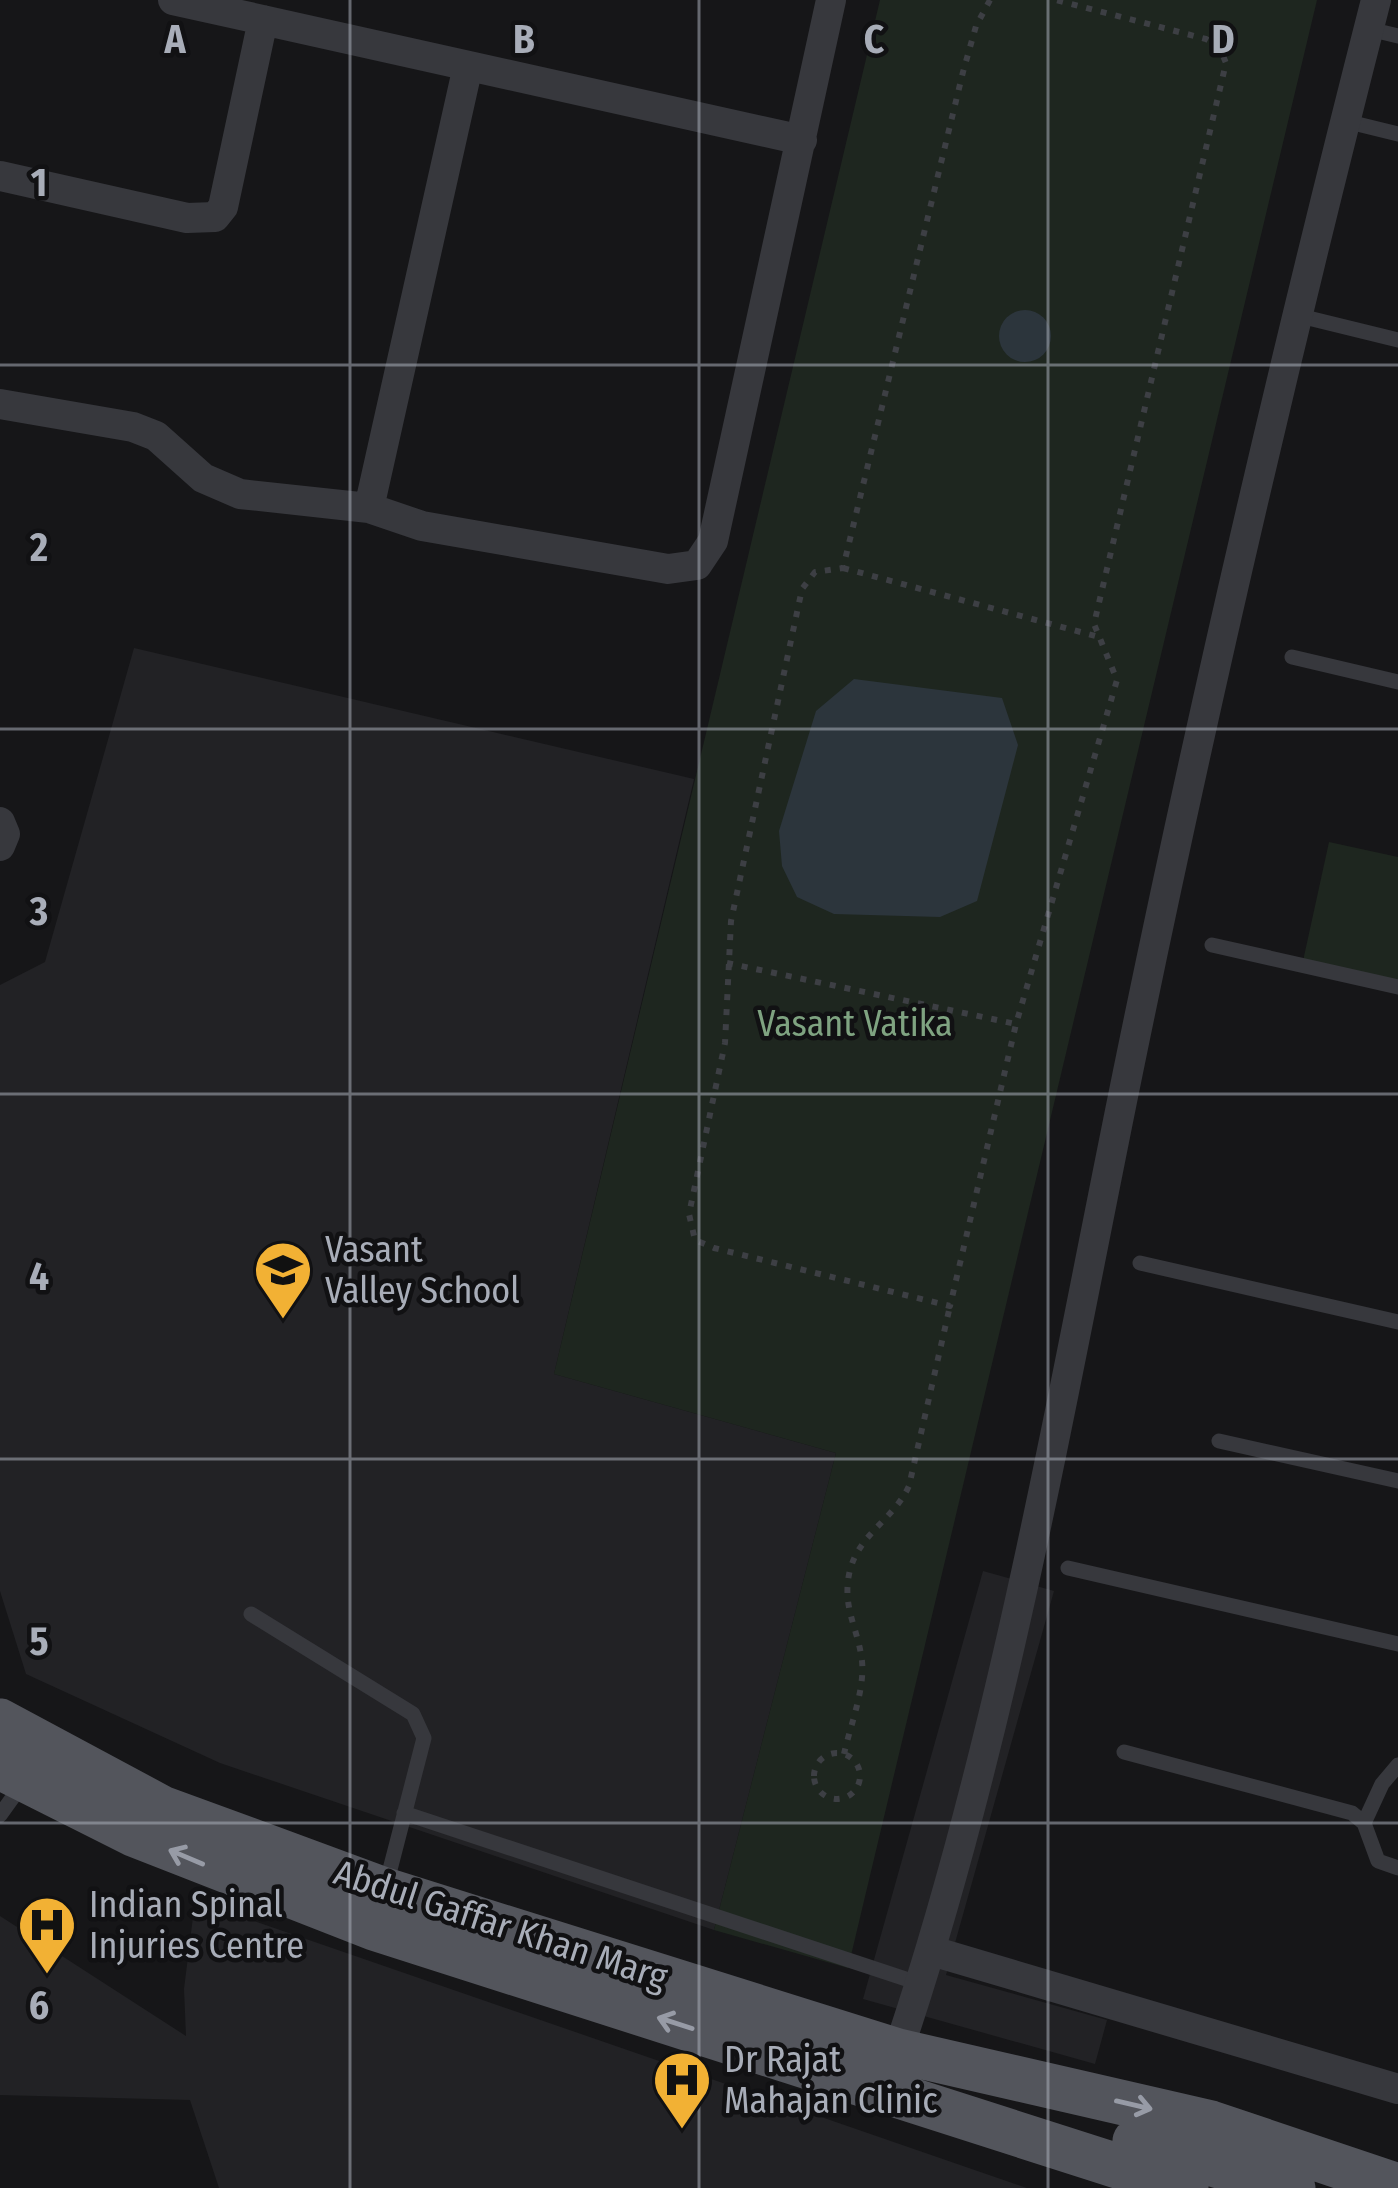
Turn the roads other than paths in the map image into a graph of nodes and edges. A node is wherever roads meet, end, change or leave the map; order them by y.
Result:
1 (173, 0) edge
2 (831, 0) edge
3 (298, 14) edge
4 (263, 20) junction
5 (1381, 22) edge
6 (467, 66) junction
7 (1345, 122) junction
8 (1398, 134) edge
9 (802, 140) junction
10 (0, 176) edge
11 (1296, 315) junction
12 (1398, 340) edge
13 (0, 404) edge
14 (369, 508) junction
15 (1292, 657) dead end
16 (1398, 682) edge
17 (0, 822) edge
18 (0, 846) edge
19 (1212, 945) dead end
20 (1398, 987) edge
21 (1140, 1263) dead end
22 (1398, 1322) edge
23 (1219, 1442) dead end
24 (1398, 1480) edge
25 (1068, 1568) dead end
26 (251, 1613) dead end
27 (1398, 1644) edge
28 (0, 1721) edge
29 (1124, 1753) dead end
30 (1398, 1766) edge
31 (8, 1788) edge
32 (404, 1814) junction
33 (1364, 1823) junction
34 (1398, 1868) edge
35 (385, 1890) junction
36 (932, 1951) junction
37 (921, 1984) junction
38 (898, 2051) junction
39 (1398, 2089) edge
40 (984, 2121) junction
41 (1398, 2186) edge
42 (1186, 2188) edge
43 (1293, 2188) edge

1 - 4 street
2 - 9 street
3 - 4 street
3 - 6 street
4 - 10 street
5 - 7 street
6 - 9 street
6 - 14 street
7 - 8 lane
7 - 11 street
9 - 14 street
11 - 12 lane
11 - 36 street
13 - 14 street
15 - 16 lane
17 - 18 street
19 - 20 lane
21 - 22 lane
23 - 24 lane
25 - 27 lane
26 - 32 lane
28 - 35 main road, Abdul Gaffar Khan Marg
29 - 33 lane
30 - 33 lane
40 -> 31 main road, Abdul Gaffar Khan Marg
32 - 35 lane
32 - 37 lane
33 - 34 lane
35 - 38 main road, Abdul Gaffar Khan Marg
36 - 37 street
36 - 39 street
37 - 38 street
38 -> 41 main road, Abdul Gaffar Khan Marg
40 - 42 main road, Abdul Gaffar Khan Marg
40 - 43 main road

